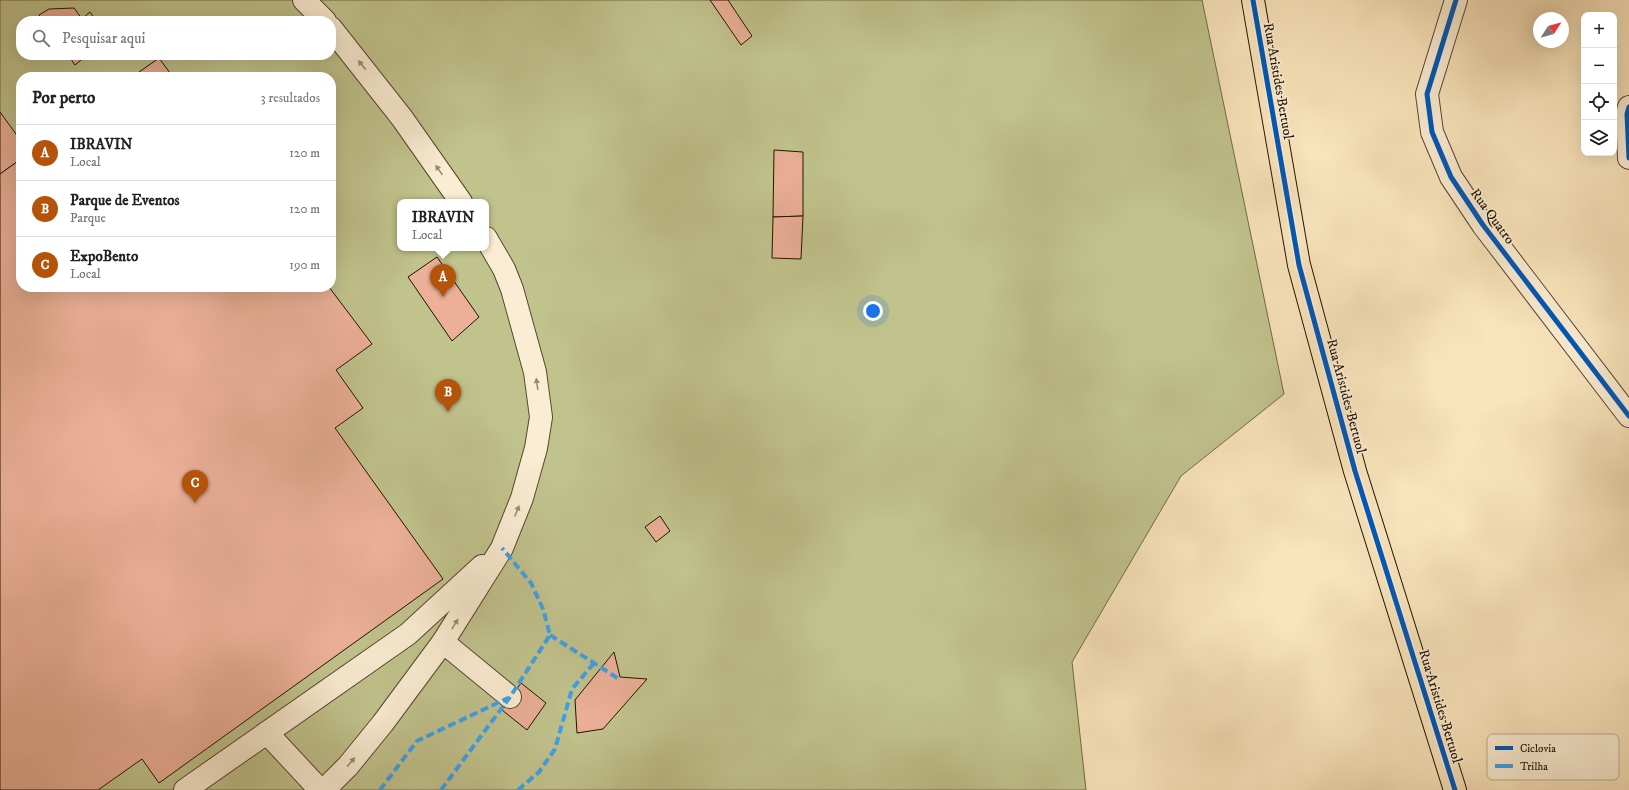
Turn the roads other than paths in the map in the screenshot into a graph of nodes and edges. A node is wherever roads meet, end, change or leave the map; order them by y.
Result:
1 (304, 0) edge
2 (1253, 0) edge
3 (1456, 0) edge
4 (320, 16) edge
5 (336, 34) edge
6 (1629, 107) edge
7 (1629, 158) edge
8 (459, 199) edge
9 (489, 243) edge
10 (1629, 416) edge
11 (502, 548) junction
12 (443, 642) junction
13 (510, 697) dead end
14 (267, 733) junction
15 (185, 790) edge
16 (320, 790) edge
17 (324, 790) edge
18 (1455, 790) edge

1 - 4 street
2 - 18 main road, Rua Aristides Bertuol
3 - 10 street, Rua Quatro
8 -> 5 street
6 - 7 street
11 -> 9 street
12 -> 11 street
11 - 14 street
12 - 13 street
17 -> 12 street
14 - 15 street
14 - 16 street

